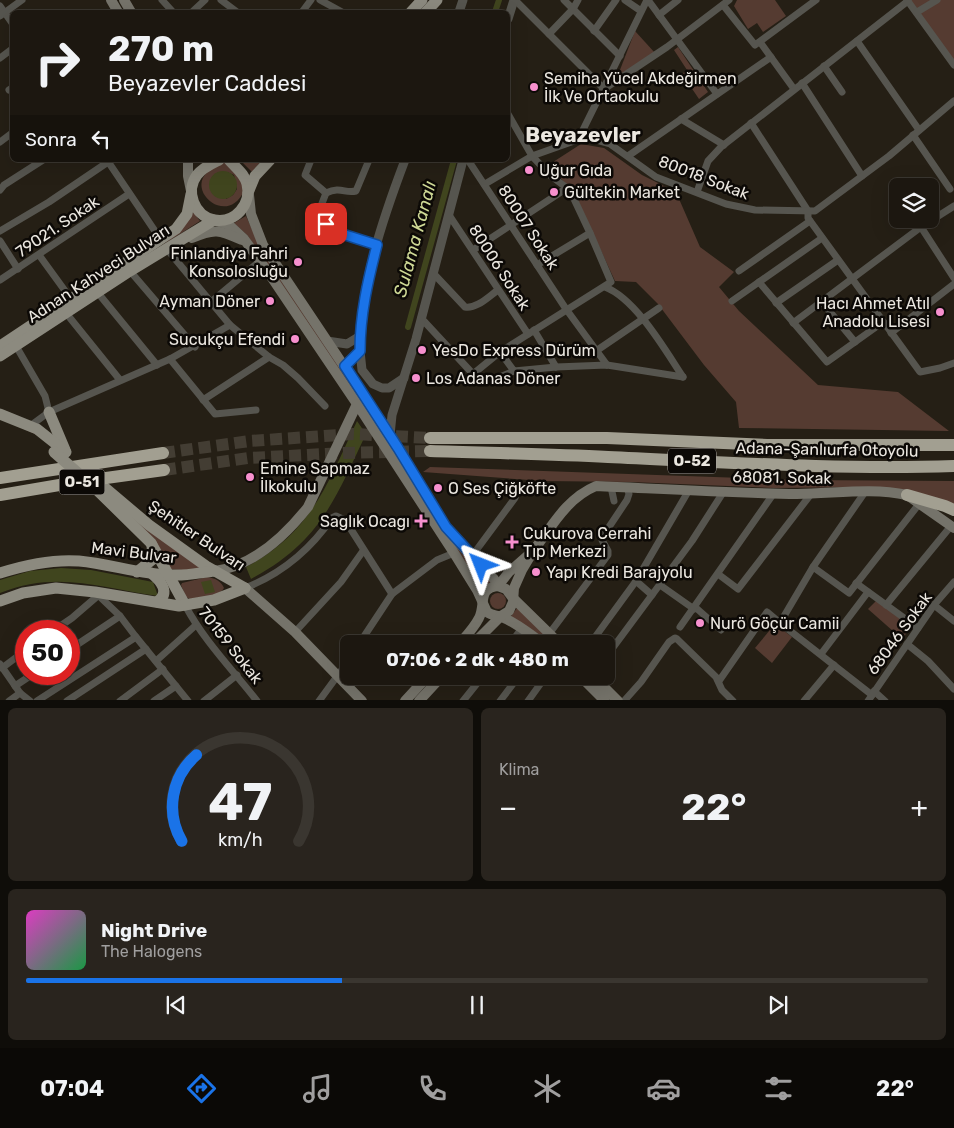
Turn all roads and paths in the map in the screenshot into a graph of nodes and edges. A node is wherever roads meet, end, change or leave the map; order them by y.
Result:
1 (22, 0) edge
2 (162, 0) edge
3 (205, 0) edge
4 (221, 0) edge
5 (320, 0) edge
6 (421, 0) edge
7 (436, 0) edge
8 (514, 0) edge
9 (564, 0) edge
10 (578, 0) edge
11 (616, 0) edge
12 (625, 0) edge
13 (647, 0) edge
14 (678, 0) edge
15 (816, 0) edge
16 (936, 0) edge
17 (908, 1) edge
18 (726, 2) edge
19 (0, 6) edge
20 (573, 9) junction
21 (171, 10) edge
22 (194, 10) edge
23 (234, 10) edge
24 (338, 10) edge
25 (413, 10) edge
26 (428, 10) edge
27 (641, 11) junction
28 (917, 12) junction
29 (510, 13) edge
30 (2, 14) edge
31 (659, 15) junction
32 (594, 30) junction
33 (548, 34) junction
34 (678, 40) junction
35 (857, 41) junction
36 (760, 42) junction
37 (620, 56) junction
38 (771, 57) junction
39 (954, 65) edge
40 (824, 66) junction
41 (802, 83) junction
42 (604, 89) junction
43 (794, 89) junction
44 (842, 92) dead end
45 (716, 94) junction
46 (954, 101) edge
47 (510, 118) edge
48 (681, 119) junction
49 (751, 123) junction
50 (916, 132) junction
51 (578, 140) junction
52 (724, 145) junction
53 (532, 156) junction
54 (628, 156) junction
55 (40, 162) edge
56 (107, 162) edge
57 (109, 162) edge
58 (188, 162) edge
59 (216, 162) edge
60 (231, 162) edge
61 (268, 162) edge
62 (310, 162) edge
63 (368, 162) edge
64 (404, 162) edge
65 (462, 162) edge
66 (469, 162) edge
67 (862, 176) junction
68 (485, 184) junction
69 (567, 188) junction
70 (950, 189) dead end
71 (0, 190) edge
72 (697, 192) junction
73 (248, 193) junction
74 (326, 193) junction
75 (129, 194) junction
76 (191, 194) junction
77 (954, 206) edge
78 (808, 211) junction
79 (449, 215) junction
80 (939, 216) edge
81 (214, 220) junction
82 (810, 222) junction
83 (511, 227) junction
84 (920, 228) edge
85 (922, 228) edge
86 (0, 231) edge
87 (590, 233) junction
88 (822, 238) junction
89 (0, 241) edge
90 (247, 243) junction
91 (163, 244) junction
92 (377, 245) junction
93 (473, 250) junction
94 (39, 254) junction
95 (838, 260) junction
96 (260, 261) junction
97 (537, 265) junction
98 (18, 269) junction
99 (739, 270) dead end
100 (130, 271) junction
101 (433, 273) junction
102 (954, 278) edge
103 (851, 279) junction
104 (0, 280) edge
105 (759, 282) junction
106 (954, 284) edge
107 (605, 287) junction
108 (498, 290) junction
109 (98, 293) junction
110 (71, 299) junction
111 (732, 301) dead end
112 (821, 301) junction
113 (211, 302) junction
114 (776, 303) junction
115 (659, 308) dead end
116 (566, 309) junction
117 (66, 313) junction
118 (421, 318) junction
119 (643, 319) junction
120 (883, 322) junction
121 (792, 323) junction
122 (230, 325) junction
123 (531, 332) junction
124 (891, 333) junction
125 (360, 336) junction
126 (327, 341) junction
127 (855, 342) junction
128 (0, 346) edge
129 (16, 346) junction
130 (195, 346) junction
131 (360, 351) junction
132 (596, 351) junction
133 (500, 352) junction
134 (0, 356) edge
135 (269, 357) junction
136 (170, 359) junction
137 (954, 363) edge
138 (157, 365) junction
139 (607, 365) junction
140 (345, 366) junction
141 (556, 367) junction
142 (514, 371) junction
143 (473, 374) junction
144 (404, 378) junction
145 (120, 380) junction
146 (203, 400) junction
147 (357, 404) junction
148 (325, 406) dead end
149 (256, 410) dead end
150 (49, 412) junction
151 (0, 414) edge
152 (0, 420) edge
153 (30, 426) junction
154 (390, 435) junction
155 (430, 438) tunnel mouth
156 (954, 444) edge
157 (430, 451) tunnel mouth
158 (60, 452) junction
159 (163, 453) tunnel mouth
160 (954, 466) edge
161 (908, 467) junction
162 (164, 470) tunnel mouth
163 (954, 472) edge
164 (0, 478) edge
165 (611, 486) junction
166 (627, 487) junction
167 (100, 488) junction
168 (689, 490) junction
169 (724, 491) junction
170 (865, 492) junction
171 (774, 493) junction
172 (810, 494) junction
173 (0, 495) edge
174 (907, 495) junction
175 (515, 498) dead end
176 (614, 501) dead end
177 (919, 504) junction
178 (954, 510) edge
179 (952, 527) edge
180 (151, 544) junction
181 (534, 550) junction
182 (363, 552) junction
183 (454, 553) junction
184 (472, 556) junction
185 (813, 567) junction
186 (215, 570) junction
187 (137, 572) junction
188 (0, 573) edge
189 (151, 573) junction
190 (718, 574) junction
191 (169, 575) junction
192 (636, 581) junction
193 (954, 582) edge
194 (856, 583) junction
195 (660, 585) junction
196 (498, 586) junction
197 (245, 588) junction
198 (868, 592) junction
199 (99, 594) junction
200 (392, 594) junction
201 (652, 595) junction
202 (512, 597) junction
203 (0, 601) edge
204 (157, 602) junction
205 (482, 604) junction
206 (185, 605) junction
207 (886, 605) junction
208 (934, 605) junction
209 (694, 608) junction
210 (120, 616) junction
211 (500, 616) junction
212 (69, 620) edge
213 (954, 620) edge
214 (780, 623) junction
215 (196, 625) junction
216 (680, 627) dead end
217 (522, 628) junction
218 (918, 628) junction
219 (722, 630) dead end
220 (295, 632) junction
221 (549, 634) joint
222 (365, 635) edge
223 (467, 635) edge
224 (482, 635) edge
225 (517, 635) edge
226 (532, 635) edge
227 (597, 635) edge
228 (136, 637) junction
229 (80, 643) edge
230 (907, 644) junction
231 (615, 645) edge
232 (146, 649) junction
233 (821, 654) junction
234 (15, 657) edge
235 (156, 662) junction
236 (834, 665) junction
237 (1, 666) edge
238 (163, 669) junction
239 (340, 673) edge
240 (237, 675) junction
241 (338, 676) junction
242 (719, 681) junction
243 (419, 685) edge
244 (433, 685) edge
245 (476, 685) edge
246 (512, 685) edge
247 (539, 685) edge
248 (589, 685) edge
249 (602, 685) edge
250 (15, 686) joint
251 (176, 686) junction
252 (954, 689) edge
253 (20, 693) junction
254 (871, 696) edge
255 (9, 700) edge
256 (30, 700) edge
257 (37, 700) edge
258 (67, 700) edge
259 (120, 700) edge
260 (154, 700) edge
261 (188, 700) edge
262 (204, 700) edge
263 (257, 700) edge
264 (319, 700) edge
265 (362, 700) edge
266 (405, 700) edge
267 (419, 700) edge
268 (463, 700) edge
269 (500, 700) edge
270 (528, 700) edge
271 (605, 700) edge
272 (618, 700) edge
273 (624, 700) edge
274 (732, 700) edge
275 (804, 700) edge
276 (885, 700) edge

1 - 30 street
2 - 21 street
3 - 22 street
4 - 23 street
5 - 24 street
6 - 25 main road
7 - 26 main road
8 - 29 street
8 - 33 street
9 - 20 street
10 - 20 street
11 - 32 street
12 - 27 street
13 - 27 street
13 - 31 street
14 - 31 street
15 - 36 street
16 - 28 street
17 - 28 street
17 - 35 street
18 - 34 street
18 - 36 street
19 - 30 street
20 - 32 street
20 - 33 street
27 - 37 street
28 - 39 street
31 - 34 street
32 - 37 street
33 - 42 street
34 - 42 street
34 - 45 street
35 - 40 street
35 - 50 street
36 - 38 street
37 - 42 street
38 - 43 street
38 - 45 street
40 - 41 street
40 - 44 street
41 - 43 street
41 - 67 street
42 - 51 street
43 - 49 street
45 - 48 street
46 - 50 street, 80018 Sokak
47 - 53 street
48 - 52 street
48 - 54 street
49 - 52 street
49 - 78 street
50 - 67 street, 80018 Sokak
50 - 70 street
51 - 53 street, 80018 Sokak
51 - 54 street, 80018 Sokak
52 - 72 street
53 - 68 street, 80018 Sokak
53 - 69 street
54 - 72 street, 80018 Sokak
55 - 71 street
56 - 86 street
57 - 75 street
58 - 76 main road
59 - 76 main road, Adnan Kahveci Bulvarı
60 - 73 main road
61 - 73 main road
62 - 74 street
63 - 74 street
64 - 92 street
65 - 79 street
66 - 68 street, 80007 Sokak
67 - 78 street, 80018 Sokak
68 - 83 street, 80007 Sokak
69 - 83 street
69 - 87 street
72 - 78 street, 80018 Sokak
73 - 81 main road, Adnan Kahveci Bulvarı
73 - 126 main road
74 - 92 street
75 - 91 street
75 - 94 street, 79021. Sokak
76 - 81 main road
76 - 91 main road, Adnan Kahveci Bulvarı
77 - 80 street
78 - 82 street
79 - 93 street, 80006 Sokak
79 - 101 street
81 - 90 main road
81 - 91 main road, Adnan Kahveci Bulvarı
82 - 88 street
82 - 99 street
83 - 93 street
83 - 97 street, 80007 Sokak
84 - 103 street
85 - 102 street
87 - 97 street
87 - 107 street
88 - 95 street
88 - 105 street
89 - 98 street
90 - 91 main road
90 - 96 main road
91 - 100 main road, Adnan Kahveci Bulvarı
91 - 110 main road, Adnan Kahveci Bulvarı
91 - 113 street
92 - 125 street
93 - 108 street, 80006 Sokak
94 - 98 street, 79021. Sokak
94 - 110 street
95 - 103 street
95 - 114 street
96 - 113 street
96 - 147 main road
97 - 116 street, 80007 Sokak
98 - 104 street, 79021. Sokak
100 - 109 main road, Adnan Kahveci Bulvarı
100 - 130 street
101 - 108 street
101 - 118 street
103 - 112 street
103 - 120 street
105 - 111 street
105 - 114 street
106 - 124 street
107 - 116 street
107 - 119 street
108 - 123 street, 80006 Sokak
109 - 117 main road, Adnan Kahveci Bulvarı
109 - 138 street
110 - 128 main road, Adnan Kahveci Bulvarı
112 - 121 street
112 - 127 street
113 - 122 street
114 - 121 street
115 - 119 street
116 - 123 street
116 - 132 street, 80007 Sokak
117 - 129 main road, Adnan Kahveci Bulvarı
117 - 145 street
118 - 143 street
118 - 144 street
119 - 132 street
119 - 139 street
120 - 124 street
120 - 127 street
121 - 127 street
122 - 130 street
122 - 135 street
123 - 133 street
123 - 141 street, 80006 Sokak
124 - 137 street
125 - 126 street
125 - 131 street
126 - 140 main road
129 - 134 main road, Adnan Kahveci Bulvarı
129 - 150 street
130 - 136 street
131 - 140 street
131 - 144 street
132 - 139 street, 80007 Sokak
133 - 142 street
133 - 143 street
135 - 146 street
135 - 148 street
136 - 138 street
136 - 146 street
138 - 145 street
139 - 141 street
140 - 154 main road
141 - 142 street
142 - 143 street
144 - 154 street
145 - 150 street
146 - 149 street
147 - 183 main road
147 - 186 main road, Mavi Bulvar
150 - 153 street
150 - 158 main road
151 - 153 main road, Şehitler Bulvarı
152 - 158 main road, Şehitler Bulvarı
153 - 158 main road, Şehitler Bulvarı
154 - 184 main road
155 - 156 highway, Adana-Şanlıurfa Otoyolu / O-52
157 - 161 highway, Adana-Şanlıurfa Otoyolu / O-52
158 - 167 main road, Şehitler Bulvarı
159 - 164 highway, O-51
160 - 161 highway, Adana-Şanlıurfa Otoyolu / O-52
161 - 163 highway
162 - 173 highway, O-51
165 - 166 main road, 68081. Sokak
165 - 176 street
165 - 181 main road, 68081. Sokak
166 - 168 main road, 68081. Sokak
166 - 221 street
167 - 180 main road, Şehitler Bulvarı
167 - 186 main road, Şehitler Bulvarı
168 - 169 main road, 68081. Sokak
168 - 192 street
169 - 171 main road, 68081. Sokak
169 - 195 street
170 - 172 main road, 68081. Sokak
170 - 174 main road, 68081. Sokak
170 - 185 street
171 - 172 main road, 68081. Sokak
171 - 190 street
172 - 190 street
174 - 177 main road
174 - 178 highway
175 - 184 street
177 - 179 main road
177 - 194 street
179 - 207 street
180 - 187 main road
180 - 191 main road, Şehitler Bulvarı
181 - 196 main road
181 - 202 main road
182 - 197 street
182 - 200 street
182 - 220 street
183 - 200 street
183 - 205 main road
184 - 196 main road
185 - 194 street
185 - 214 street
186 - 191 main road, Mavi Bulvar
186 - 197 main road, Şehitler Bulvarı
187 - 188 main road, Mavi Bulvar
187 - 189 main road, Mavi Bulvar
189 - 191 main road, Mavi Bulvar
189 - 204 main road
190 - 209 street
191 - 206 main road, Şehitler Bulvarı
192 - 201 street
192 - 227 street
193 - 208 street, 68046 Sokak
194 - 198 street
195 - 201 street
195 - 209 street
196 - 202 main road
196 - 205 main road
197 - 206 main road
197 - 220 main road, Şehitler Bulvarı
198 - 207 street
198 - 233 street
199 - 203 main road
199 - 204 main road
199 - 210 street
199 - 212 street
200 - 222 street
201 - 231 street
202 - 211 main road
202 - 221 main road
204 - 206 main road
205 - 211 main road
205 - 223 main road
206 - 215 street, 70159 Sokak
207 - 218 street
208 - 213 street
208 - 218 street, 68046 Sokak
209 - 216 street
209 - 219 street
210 - 228 street
210 - 229 street
211 - 217 main road
211 - 224 main road
214 - 233 street
214 - 242 street
215 - 235 street
215 - 240 street, 70159 Sokak
217 - 225 street
217 - 226 main road
218 - 230 street, 68046 Sokak
220 - 241 main road, Şehitler Bulvarı
228 - 232 street
228 - 257 street
230 - 252 street
230 - 254 street, 68046 Sokak
232 - 235 street
232 - 258 street
233 - 236 street
234 - 237 street
235 - 238 street
236 - 254 street
236 - 275 street
237 - 250 street
238 - 251 street
238 - 259 street
239 - 241 street
240 - 262 street
240 - 263 street, 70159 Sokak
241 - 264 street
241 - 265 main road, Şehitler Bulvarı
242 - 273 street
242 - 274 street
243 - 266 main road
244 - 267 main road
245 - 268 street
246 - 269 street
247 - 270 street
248 - 271 main road
249 - 272 main road
250 - 253 street
251 - 260 street
251 - 261 street
253 - 255 street
253 - 256 street
254 - 276 street

